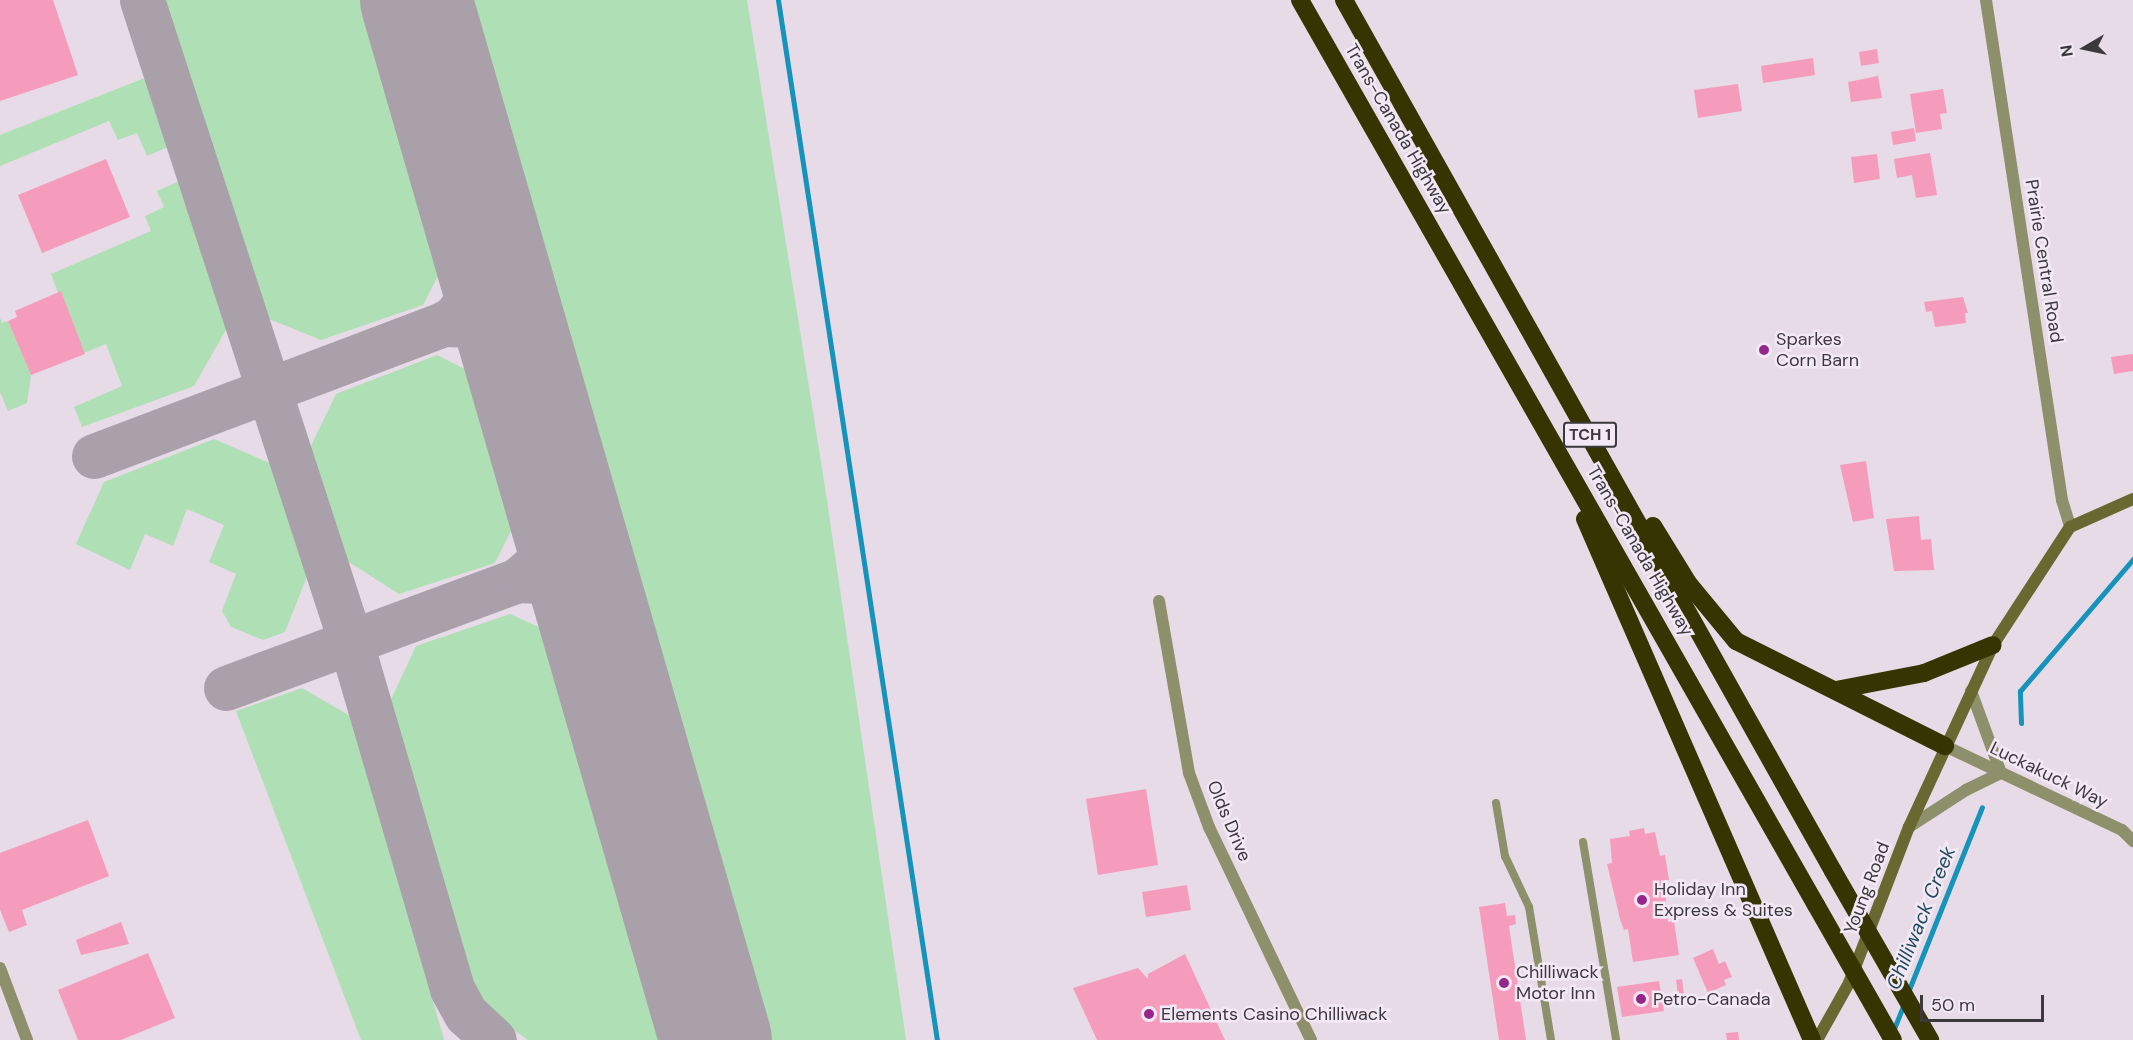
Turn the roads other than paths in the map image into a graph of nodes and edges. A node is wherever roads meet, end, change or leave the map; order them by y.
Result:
1 (1300, 0) edge
2 (1344, 0) edge
3 (1986, 0) edge
4 (1519, 307) junction
5 (1485, 325) junction
6 (2133, 499) edge
7 (2070, 527) junction
8 (1159, 601) dead end
9 (1994, 645) junction
10 (1836, 690) junction
11 (1971, 691) junction
12 (1945, 746) junction
13 (2001, 773) junction
14 (1496, 803) dead end
15 (1910, 827) junction
16 (2133, 841) edge
17 (1583, 842) dead end
18 (0, 968) edge
19 (27, 1040) edge
20 (1311, 1040) edge
21 (1551, 1040) edge
22 (1616, 1040) edge
23 (1812, 1040) edge
24 (1817, 1040) edge
25 (1893, 1040) edge
26 (1930, 1040) edge

1 - 5 highway, Trans-Canada Highway / TCH 1
2 - 4 highway, Trans-Canada Highway / TCH 1
3 - 7 street, Prairie Central Road
4 - 10 highway
4 - 26 highway, Trans-Canada Highway / TCH 1, bridge
5 - 23 highway
5 - 25 highway, Trans-Canada Highway / TCH 1, bridge
6 - 7 main road
7 - 9 main road, Young Road
8 - 20 street, Olds Drive
9 - 10 highway
9 - 11 main road, Young Road
10 - 12 highway
11 - 12 main road, Young Road
11 - 13 street
12 - 13 street, Luckakuck Way
12 - 15 main road, Young Road
13 - 15 street
13 - 16 street, Luckakuck Way
14 - 21 lane
15 - 24 main road, Young Road
17 - 22 lane
18 - 19 street

